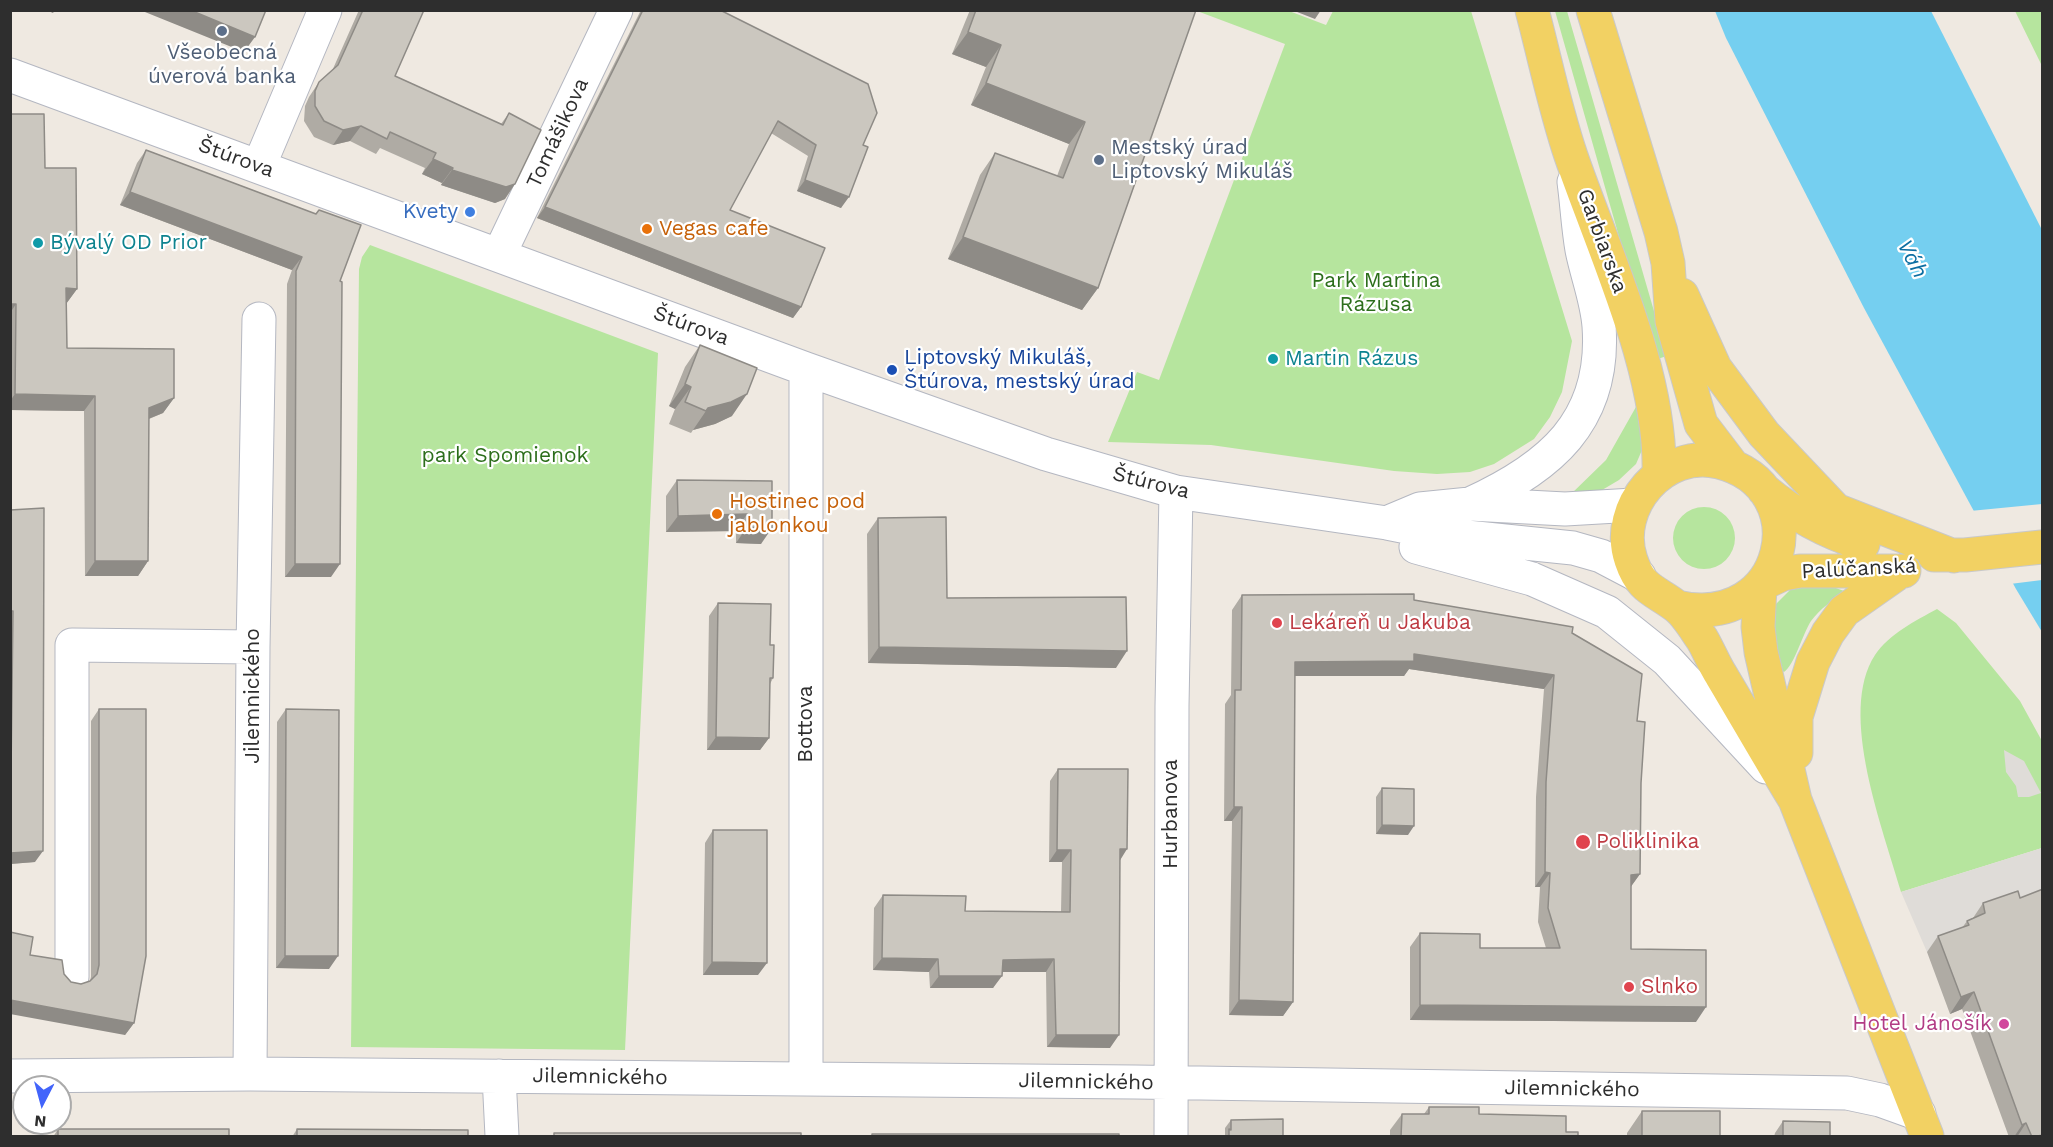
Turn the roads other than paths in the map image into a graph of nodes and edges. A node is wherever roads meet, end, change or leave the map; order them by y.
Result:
1 (325, 10) edge
2 (616, 10) edge
3 (1532, 10) edge
4 (1593, 10) edge
5 (10, 75) edge
6 (1570, 153) junction
7 (259, 166) junction
8 (499, 255) junction
9 (1668, 263) junction
10 (259, 319) dead end
11 (806, 369) junction
12 (1734, 466) junction
13 (1659, 474) junction
14 (1763, 488) junction
15 (1176, 492) junction
16 (1470, 504) junction
17 (1634, 505) junction
18 (1387, 522) junction
19 (2043, 547) edge
20 (1960, 556) junction
21 (1901, 571) junction
22 (1639, 576) junction
23 (1762, 585) junction
24 (1677, 607) junction
25 (253, 647) junction
26 (1795, 800) junction
27 (72, 976) dead end
28 (250, 1074) junction
29 (10, 1076) edge
30 (499, 1076) junction
31 (806, 1079) junction
32 (1169, 1083) junction
33 (1923, 1125) edge
34 (502, 1137) edge
35 (1171, 1137) edge

1 - 7 street
2 - 8 street, Tomášikova
3 - 6 main road, Garbiarska
4 - 9 main road
5 - 7 street, Štúrova
6 - 13 main road, Garbiarska
6 - 16 street
7 - 8 street, Štúrova
8 - 11 street, Štúrova
9 - 12 main road
9 - 20 main road
10 - 25 street, Jilemnického
11 - 15 street, Štúrova
11 - 31 street, Bottova
12 - 13 main road
12 - 14 main road
13 - 17 main road
14 - 20 main road, Palúčanská
14 - 23 main road
15 - 18 street, Štúrova
15 - 32 street, Hurbanova
16 - 17 street
16 - 18 street
17 - 22 main road
18 - 22 street, Štúrova
18 - 26 street
19 - 20 main road, Palúčanská
20 - 21 main road, Palúčanská
21 - 23 main road, Palúčanská
21 - 26 main road
22 - 24 main road
23 - 24 main road
23 - 26 main road
24 - 26 main road
25 - 27 street
25 - 28 street, Jilemnického
26 - 33 main road
28 - 29 street, Jilemnického
28 - 30 street, Jilemnického
30 - 31 street, Jilemnického
30 - 34 street
31 - 32 street, Jilemnického
32 - 33 street, Jilemnického
32 - 35 street, Hurbanova

